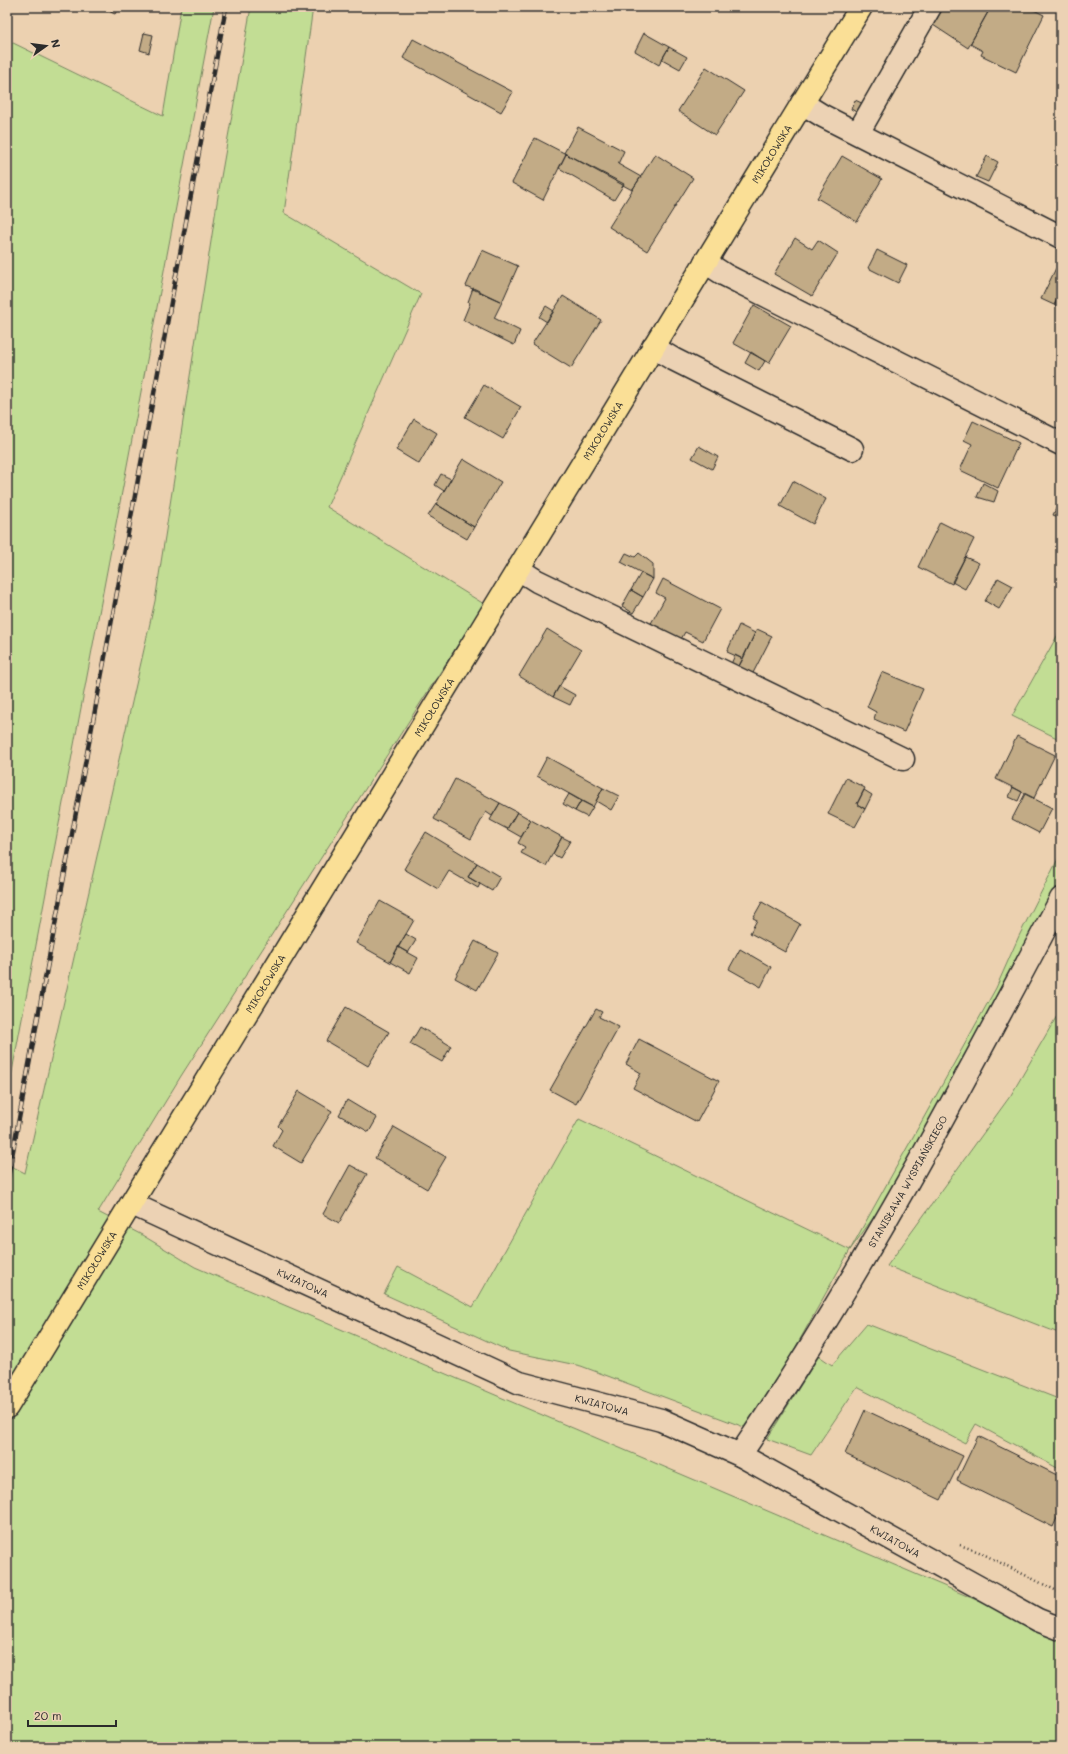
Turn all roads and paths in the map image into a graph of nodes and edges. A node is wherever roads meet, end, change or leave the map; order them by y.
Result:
1 (861, 7) edge
2 (930, 7) edge
3 (802, 103) junction
4 (858, 133) junction
5 (1061, 237) edge
6 (705, 262) junction
7 (653, 347) junction
8 (1061, 444) edge
9 (852, 449) dead end
10 (518, 569) junction
11 (903, 759) dead end
12 (1061, 899) edge
13 (132, 1204) junction
14 (7, 1407) edge
15 (740, 1455) junction
16 (954, 1542) dead end
17 (1061, 1593) edge
18 (1061, 1629) edge

1 - 3 main road, MIKOŁOWSKA
2 - 4 street
3 - 4 street
3 - 6 main road, MIKOŁOWSKA
4 - 5 street
6 - 7 main road, MIKOŁOWSKA
6 - 8 street
7 - 9 street
7 - 10 main road, MIKOŁOWSKA
10 - 11 street
10 - 13 main road, MIKOŁOWSKA
12 - 15 street, STANISŁAWA WYSPIAŃSKIEGO
13 - 14 main road, MIKOŁOWSKA
13 - 15 street, KWIATOWA
15 - 18 street, KWIATOWA
16 - 17 path

